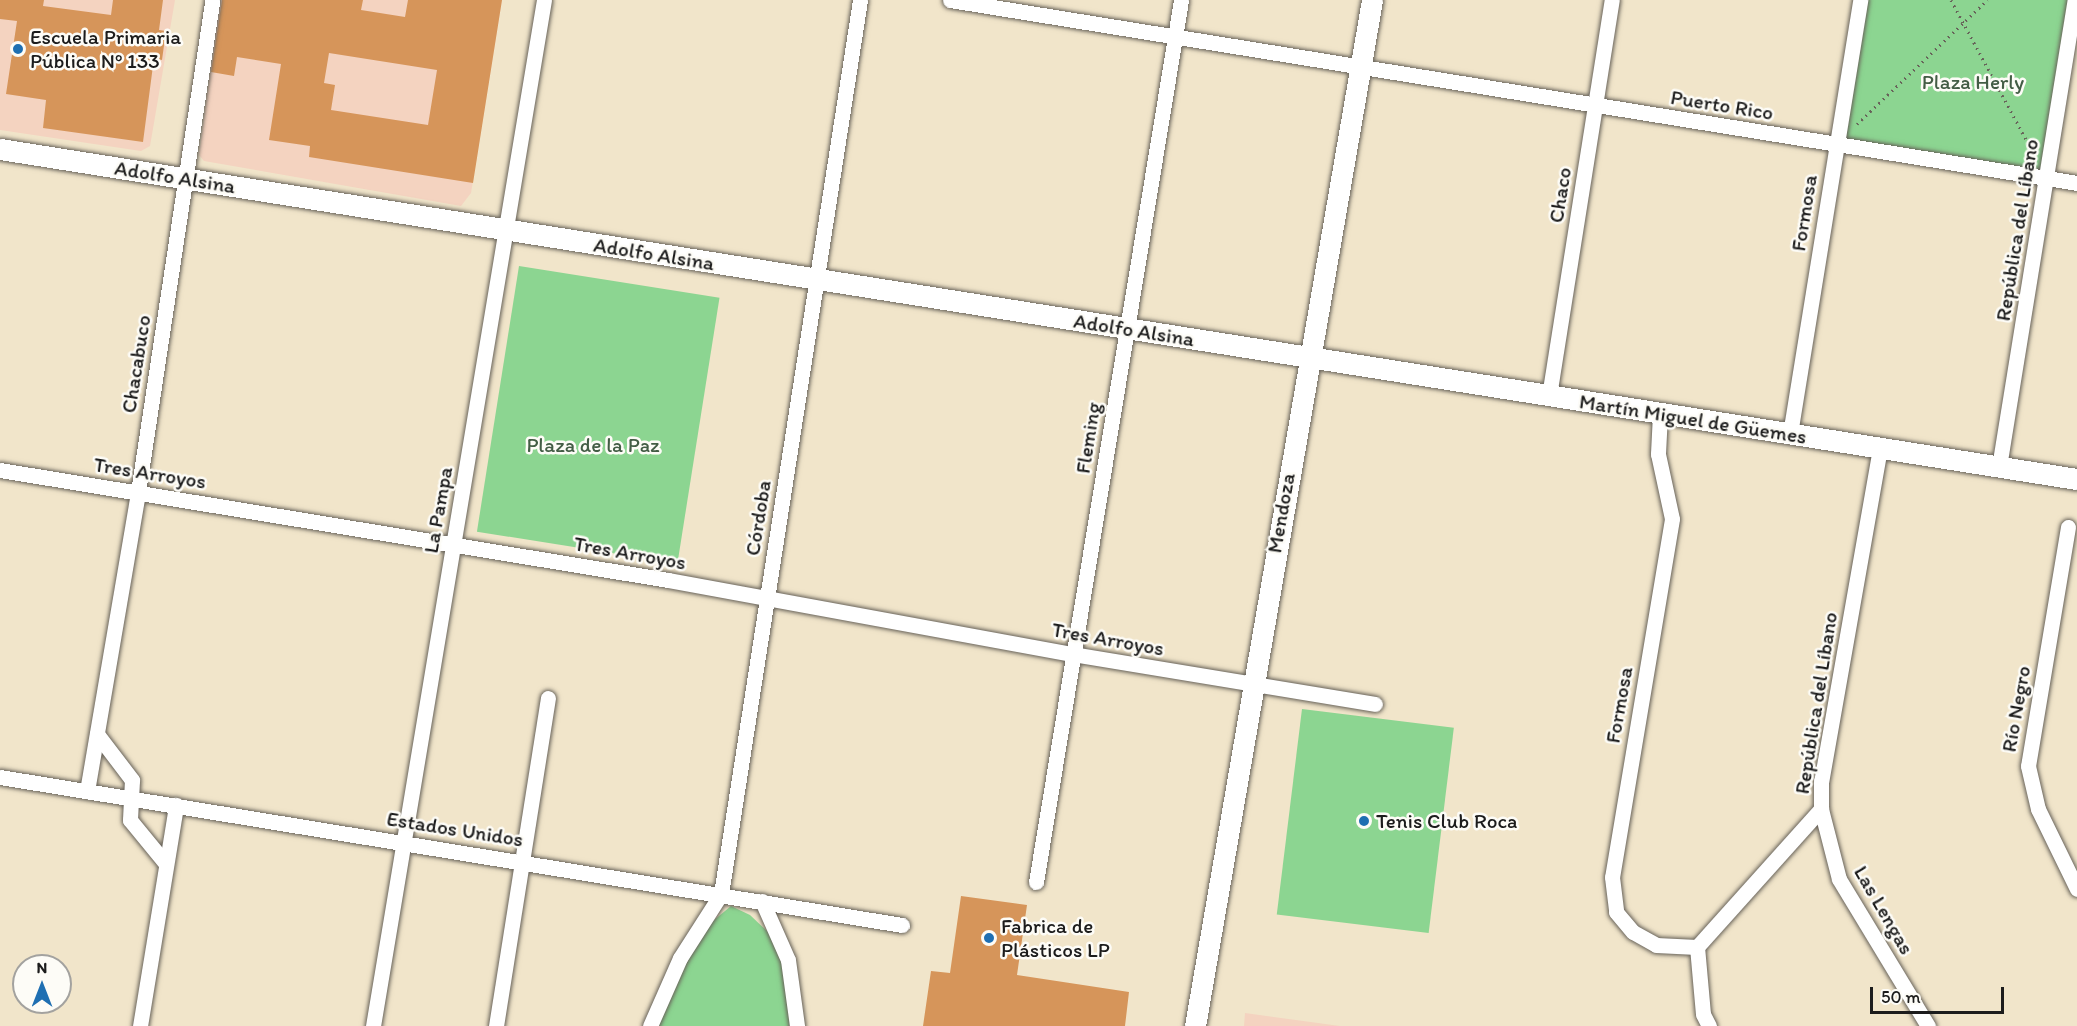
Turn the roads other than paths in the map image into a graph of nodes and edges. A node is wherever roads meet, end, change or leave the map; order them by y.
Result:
1 (212, 0) edge
2 (543, 0) edge
3 (860, 0) edge
4 (950, 0) edge
5 (1181, 0) edge
6 (1372, 0) edge
7 (1612, 0) edge
8 (1860, 0) edge
9 (2075, 0) edge
10 (1175, 36) junction
11 (1360, 68) junction
12 (1595, 106) junction
13 (1836, 144) junction
14 (0, 149) edge
15 (185, 178) junction
16 (2047, 178) junction
17 (2077, 183) edge
18 (508, 230) junction
19 (819, 280) junction
20 (1127, 329) junction
21 (1309, 358) junction
22 (1549, 396) junction
23 (1660, 414) junction
24 (1790, 434) junction
25 (1880, 448) junction
26 (1999, 466) junction
27 (0, 470) edge
28 (2077, 479) edge
29 (138, 492) junction
30 (2068, 527) dead end
31 (454, 544) junction
32 (766, 598) junction
33 (1073, 654) junction
34 (1251, 684) junction
35 (548, 698) dead end
36 (1375, 704) dead end
37 (96, 734) junction
38 (0, 777) edge
39 (87, 791) junction
40 (131, 798) junction
41 (176, 805) junction
42 (1821, 809) junction
43 (401, 842) junction
44 (522, 862) junction
45 (166, 864) junction
46 (1036, 882) dead end
47 (2077, 889) edge
48 (721, 894) junction
49 (762, 901) junction
50 (902, 925) dead end
51 (1696, 947) junction
52 (140, 1026) edge
53 (373, 1026) edge
54 (496, 1026) edge
55 (650, 1026) edge
56 (797, 1026) edge
57 (1195, 1026) edge
58 (1709, 1026) edge
59 (1928, 1026) edge

1 - 15 street, Chacabuco
2 - 18 street, La Pampa
3 - 19 street, Córdoba
4 - 10 street, Puerto Rico
5 - 10 street, Fleming
6 - 11 main road, Mendoza
7 - 12 street, Chaco
8 - 13 street, Formosa
9 - 16 street, República del Líbano
10 - 11 street, Puerto Rico
10 - 20 street, Fleming
11 - 12 street, Puerto Rico
11 - 21 main road, Mendoza
12 - 13 street, Puerto Rico
12 - 22 street, Chaco
13 - 16 street, Puerto Rico
13 - 24 street, Formosa
14 - 15 main road, Adolfo Alsina
15 - 18 main road, Adolfo Alsina
15 - 29 street, Chacabuco
16 - 17 street, Puerto Rico
16 - 26 street, República del Líbano
18 - 19 main road, Adolfo Alsina
18 - 31 street, La Pampa
19 - 20 main road, Adolfo Alsina
19 - 32 street, Córdoba
20 - 21 main road, Adolfo Alsina
20 - 33 street, Fleming
21 - 22 main road, Martín Miguel de Güemes
21 - 34 main road, Mendoza
22 - 23 main road, Martín Miguel de Güemes
23 - 24 main road, Martín Miguel de Güemes
23 - 51 street, Formosa
24 - 25 main road, Martín Miguel de Güemes
25 - 26 main road, Martín Miguel de Güemes
25 - 42 street, República del Líbano
26 - 28 main road, Martín Miguel de Güemes
27 - 29 street, Tres Arroyos
29 - 31 street, Tres Arroyos
29 - 37 street, Chacabuco
30 - 47 street, Río Negro
31 - 32 street, Tres Arroyos
31 - 43 street, La Pampa
32 - 33 street, Tres Arroyos
32 - 48 street, Córdoba
33 - 34 street, Tres Arroyos
33 - 46 street, Fleming
34 - 36 street, Tres Arroyos
34 - 57 main road, Mendoza
35 - 44 street
37 - 39 street, Chacabuco
37 - 40 street
38 - 39 street, Estados Unidos
39 - 40 street, Estados Unidos
40 - 41 street, Estados Unidos
40 - 45 street
41 - 43 street, Estados Unidos
41 - 45 street
42 - 51 street, República del Líbano
42 - 59 street, Las Lengas
43 - 44 street, Estados Unidos
43 - 53 street, La Pampa
44 - 48 street, Estados Unidos
44 - 54 street
45 - 52 street
48 - 49 street, Estados Unidos
48 - 55 street, Córdoba
49 - 50 street, Estados Unidos
49 - 56 street
51 - 58 street

